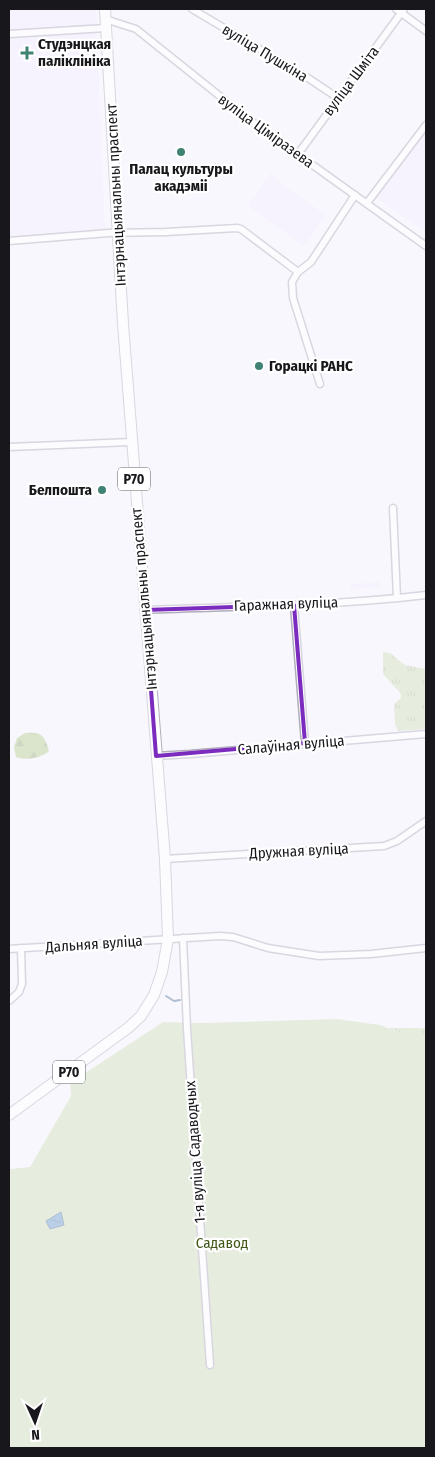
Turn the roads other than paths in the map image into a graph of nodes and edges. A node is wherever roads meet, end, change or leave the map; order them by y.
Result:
1 (192, 9) edge
2 (401, 10) edge
3 (106, 15) edge
4 (426, 32) edge
5 (9, 34) edge
6 (338, 98) junction
7 (426, 125) edge
8 (298, 154) junction
9 (355, 195) junction
10 (367, 203) junction
11 (117, 232) junction
12 (9, 241) edge
13 (426, 246) edge
14 (298, 272) junction
15 (320, 384) dead end
16 (132, 442) junction
17 (9, 447) edge
18 (393, 508) dead end
19 (426, 595) edge
20 (397, 598) junction
21 (294, 605) junction
22 (145, 610) junction
23 (426, 734) edge
24 (305, 743) junction
25 (156, 756) junction
26 (426, 821) edge
27 (165, 859) junction
28 (183, 938) junction
29 (168, 939) junction
30 (21, 948) junction
31 (426, 948) edge
32 (9, 949) edge
33 (9, 1001) edge
34 (9, 1114) edge
35 (210, 1365) dead end

1 - 6 street, вуліца Пушкіна
2 - 4 street
2 - 6 street, вуліца Шміта
3 - 5 street
3 - 8 street, вуліца Ціміразева
3 - 11 main road, Інтэрнацыянальны праспект / Р70
6 - 8 street, вуліца Шміта
7 - 10 street
8 - 9 street, вуліца Ціміразева
9 - 10 street, вуліца Ціміразева
9 - 14 street
10 - 13 street, вуліца Ціміразева
11 - 12 street
11 - 14 street
11 - 16 main road, Інтэрнацыянальны праспект / Р70
14 - 15 street
16 - 17 street
16 - 22 main road, Інтэрнацыянальны праспект / Р70
18 - 20 street
19 - 20 street, Гаражная вуліца
20 - 21 street, Гаражная вуліца
21 - 22 street, Гаражная вуліца
21 - 24 street
22 - 25 main road, Інтэрнацыянальны праспект / Р70
23 - 24 street, Салаўіная вуліца
24 - 25 street, Салаўіная вуліца
25 - 27 main road, Інтэрнацыянальны праспект / Р70
26 - 27 street, Дружная вуліца
27 - 29 main road, Інтэрнацыянальны праспект / Р70
28 - 29 street, Дальняя вуліца
28 - 31 street, Дальняя вуліца
28 - 35 street, 1-я вуліца Садаводчых
29 - 30 street, Дальняя вуліца
29 - 34 main road, Р70
30 - 32 street, Дальняя вуліца
30 - 33 street

